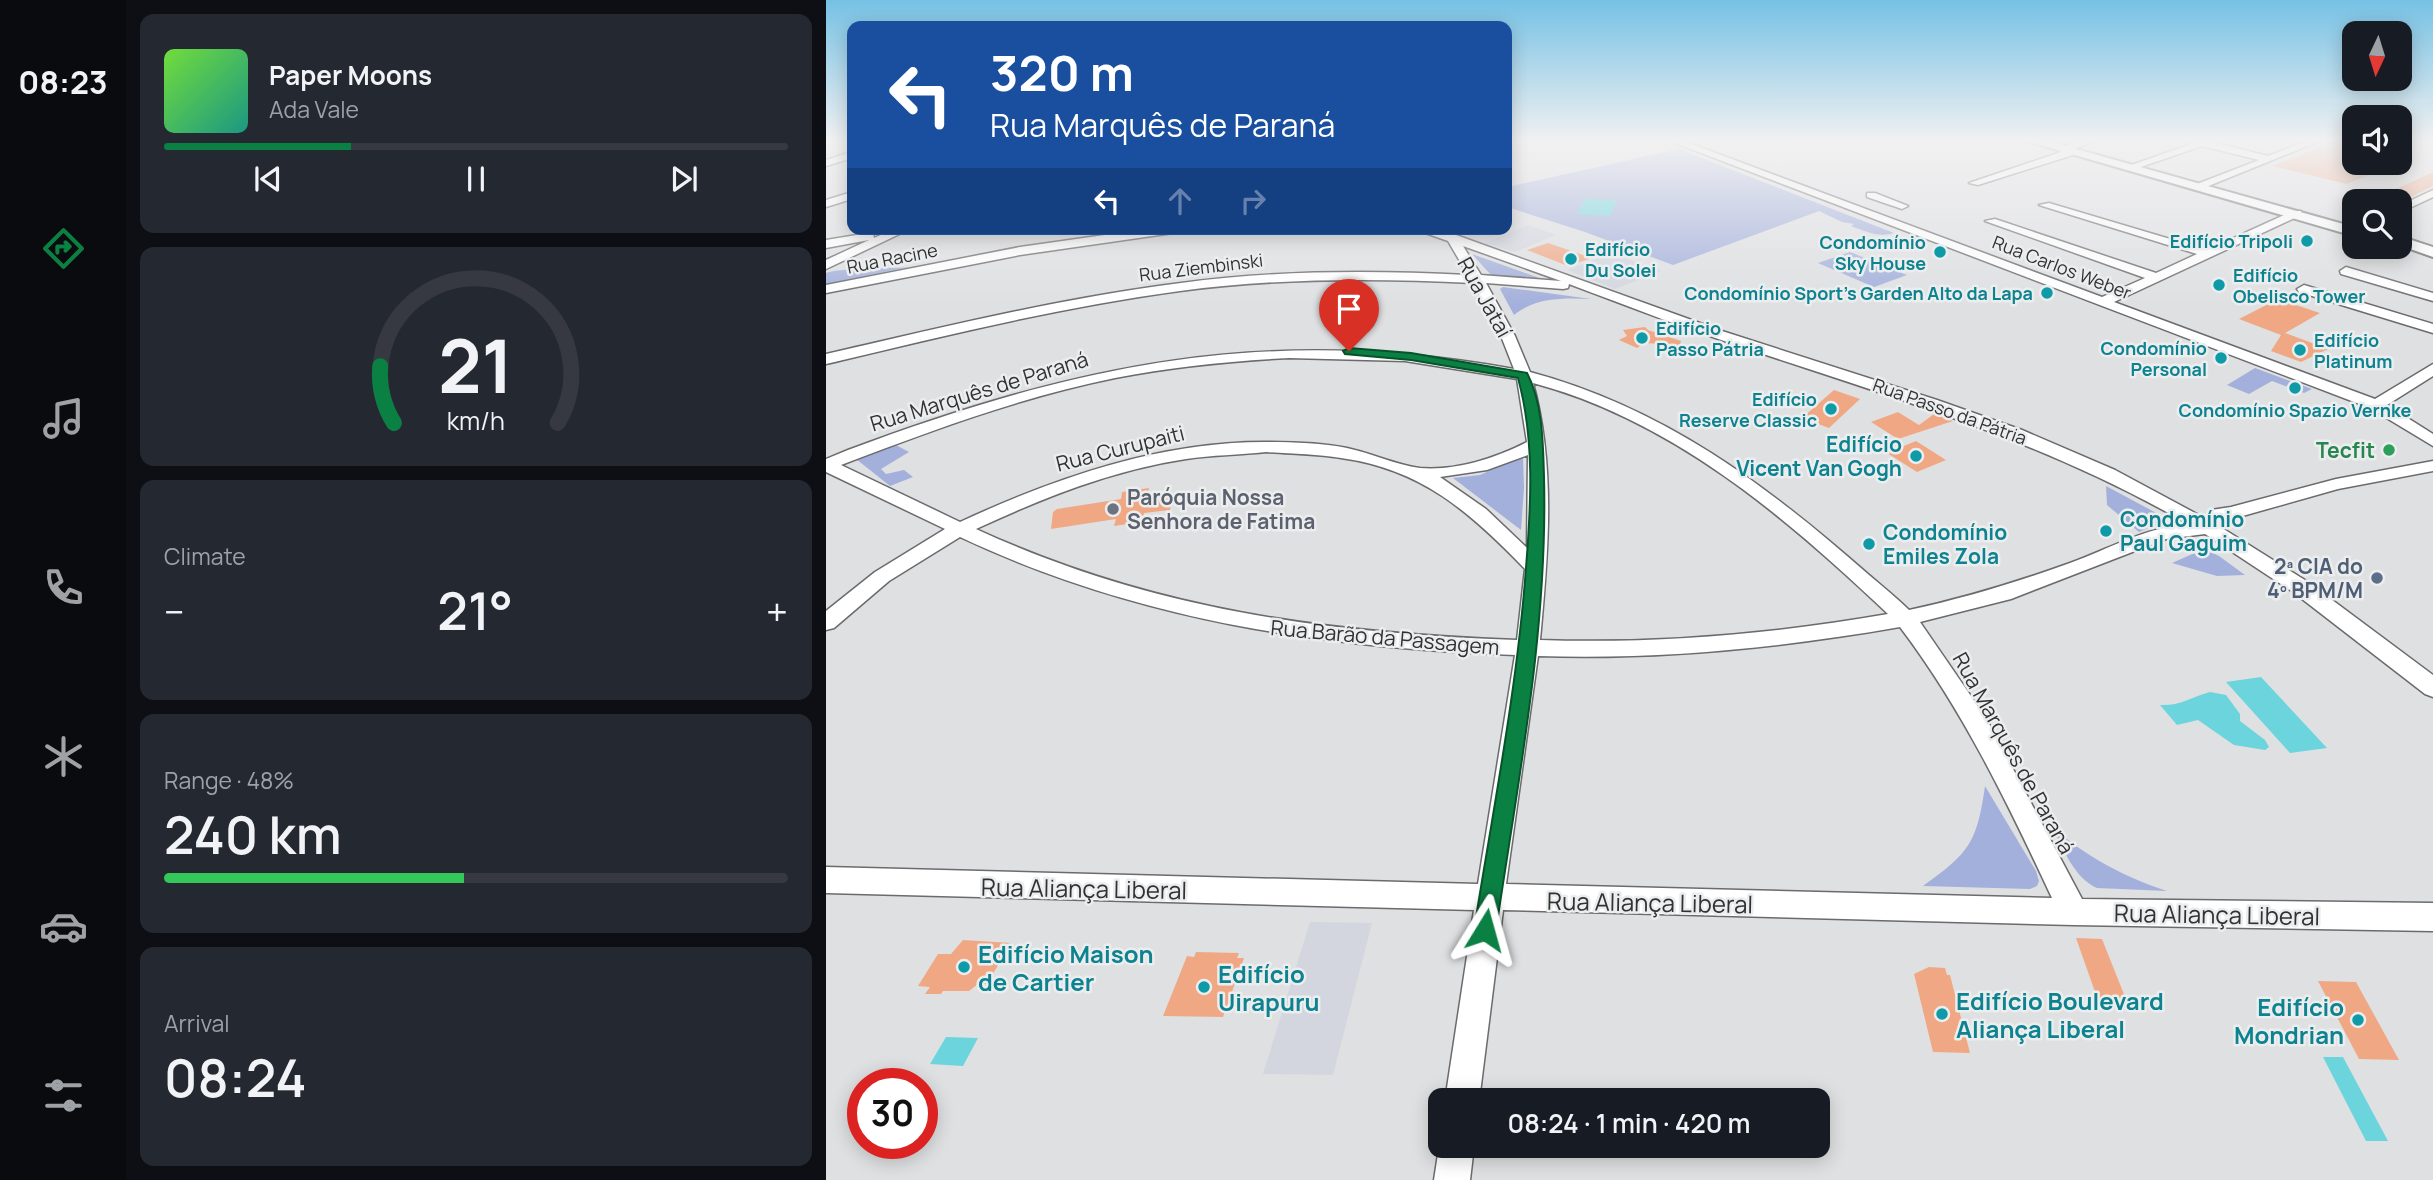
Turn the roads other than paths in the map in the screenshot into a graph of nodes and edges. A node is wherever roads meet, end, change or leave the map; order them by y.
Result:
1 (1816, 195) edge
2 (1871, 195) dead end
3 (2227, 195) edge
4 (2231, 195) edge
5 (2429, 195) edge
6 (847, 197) edge
7 (1886, 201) junction
8 (826, 204) edge
9 (2412, 204) edge
10 (2045, 205) dead end
11 (1902, 206) dead end
12 (1855, 210) junction
13 (2295, 214) junction
14 (1991, 221) dead end
15 (2342, 228) edge
16 (880, 235) edge
17 (890, 235) edge
18 (1049, 235) dead end
19 (1131, 235) edge
20 (1441, 235) edge
21 (1452, 238) junction
22 (855, 242) junction
23 (826, 244) edge
24 (1020, 251) junction
25 (2208, 254) junction
26 (826, 262) edge
27 (2346, 271) dead end
28 (2156, 277) junction
29 (1476, 278) junction
30 (1586, 287) junction
31 (826, 289) edge
32 (2304, 289) dead end
33 (2433, 297) edge
34 (2101, 303) junction
35 (2433, 330) edge
36 (826, 359) edge
37 (2433, 369) edge
38 (1523, 376) junction
39 (2410, 384) junction
40 (2433, 392) edge
41 (2376, 405) junction
42 (2433, 441) edge
43 (1536, 444) junction
44 (826, 465) edge
45 (2433, 466) edge
46 (1418, 473) junction
47 (2198, 523) junction
48 (960, 529) junction
49 (1534, 566) junction
50 (1904, 618) junction
51 (826, 623) edge
52 (1528, 649) junction
53 (2433, 688) edge
54 (826, 880) edge
55 (1489, 898) junction
56 (2074, 912) junction
57 (2433, 917) edge
58 (1464, 1088) edge
59 (1455, 1158) edge
60 (1452, 1180) edge

1 - 12 street, Rua Carlos Weber
2 - 7 street
3 - 13 main road
4 - 13 main road
5 - 9 street
6 - 8 street
7 - 11 street
7 - 12 street
10 - 25 street
12 - 34 street, Rua Carlos Weber
13 - 15 main road
13 - 25 street
14 - 28 street
16 - 22 street
17 - 26 street
18 - 24 street
19 - 24 street, Rua Racine
20 - 21 street, Rua Passo da Pátria
21 - 29 street, Rua Jataí
21 - 30 street, Rua Passo da Pátria
22 - 23 street
22 - 26 street
24 - 31 street, Rua Racine
25 - 28 street
27 - 33 street
28 - 34 street
29 - 30 street, Rua Ziembinski
29 - 36 street, Rua Ziembinski
29 - 38 street, Rua Jataí
30 - 47 street, Rua Passo da Pátria
32 - 35 street
34 - 41 street, Rua Carlos Weber
37 - 39 street
38 - 43 street, Rua Jataí
38 - 44 street, Rua Marquês de Paraná
38 - 50 street, Rua Marquês de Paraná
39 - 40 street
39 - 41 street
41 - 42 street, Rua Carlos Weber
43 - 46 street, Rua Curupaiti
43 - 49 street, Rua Jataí
44 - 48 street, Rua Barão da Passagem
45 - 47 street, Rua Barão da Passagem
46 - 48 street, Rua Curupaiti
46 - 49 street, Rua Curupaiti
47 - 50 street, Rua Barão da Passagem
47 - 53 street, Rua Passo da Pátria
48 - 51 street, Rua Curupaiti
48 - 52 street, Rua Barão da Passagem
49 - 52 street, Rua Jataí
50 - 52 street, Rua Barão da Passagem
50 - 56 street, Rua Marquês de Paraná
52 - 55 street, Rua Jataí
54 - 55 street, Rua Aliança Liberal
55 - 56 street, Rua Aliança Liberal
55 - 58 street, Rua Jataí
56 - 57 street, Rua Aliança Liberal
59 - 60 street

